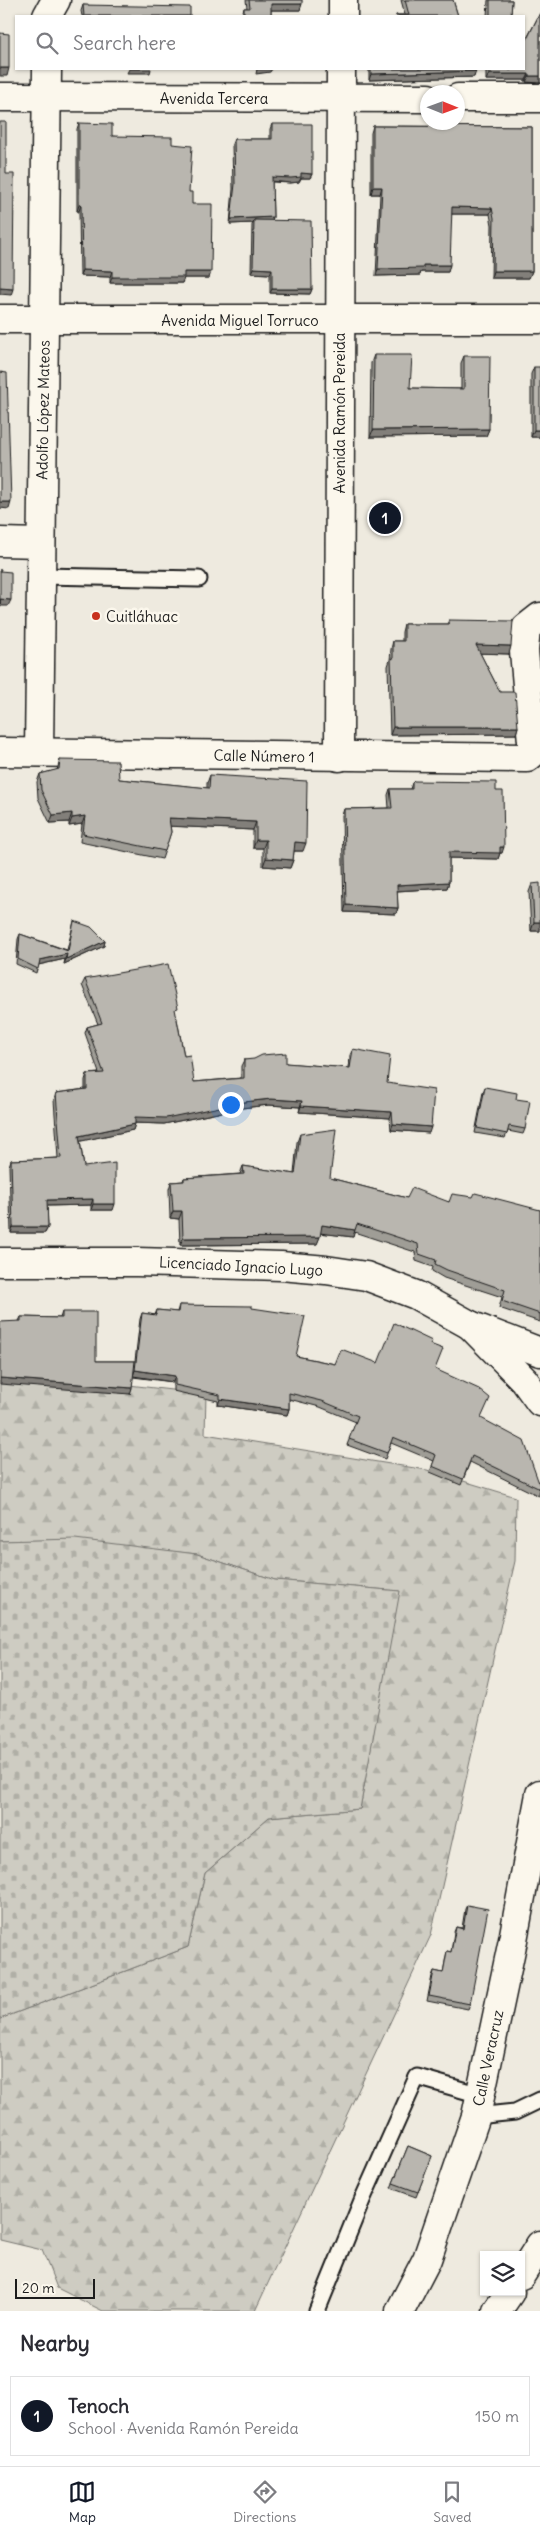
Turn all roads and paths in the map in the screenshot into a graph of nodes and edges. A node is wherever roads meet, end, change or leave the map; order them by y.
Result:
1 (343, 0) edge
2 (342, 15) edge
3 (47, 70) edge
4 (341, 70) edge
5 (0, 97) edge
6 (47, 97) junction
7 (341, 98) junction
8 (420, 98) edge
9 (465, 98) edge
10 (540, 98) edge
11 (540, 318) edge
12 (0, 319) edge
13 (44, 320) junction
14 (339, 320) junction
15 (0, 542) edge
16 (41, 543) junction
17 (41, 576) junction
18 (199, 579) dead end
19 (540, 617) edge
20 (0, 752) edge
21 (39, 752) junction
22 (339, 757) junction
23 (0, 1262) edge
24 (470, 1325) junction
25 (540, 1352) edge
26 (540, 1402) edge
27 (540, 1794) edge
28 (540, 2100) edge
29 (478, 2106) junction
30 (540, 2245) edge
31 (525, 2269) edge
32 (507, 2296) edge
33 (318, 2311) edge
34 (400, 2311) edge
35 (497, 2311) edge

1 - 2 main road
3 - 6 main road, Adolfo López Mateos
4 - 7 main road, Avenida Ramón Pereida
5 - 6 main road, Avenida Tercera
6 - 7 main road, Avenida Tercera
6 - 13 main road, Adolfo López Mateos
7 - 8 main road, Avenida Tercera
7 - 14 main road, Avenida Ramón Pereida
9 - 10 main road
11 - 14 main road, Avenida Miguel Torruco
12 - 13 main road, Avenida Miguel Torruco
13 - 14 main road, Avenida Miguel Torruco
13 - 16 main road, Adolfo López Mateos
14 - 22 main road, Avenida Ramón Pereida
15 - 16 main road
16 - 17 main road, Adolfo López Mateos
17 - 18 lane
17 - 21 main road, Adolfo López Mateos
19 - 22 main road, Calle Número 1
20 - 21 main road, Calle Número 1
21 - 22 main road, Calle Número 1
23 - 24 main road, Licenciado Ignacio Lugo
24 - 25 main road
24 - 26 main road
27 - 29 main road, Calle Veracruz
28 - 29 lane
29 - 33 lane
29 - 34 main road, Calle Veracruz
30 - 31 main road
32 - 35 main road

